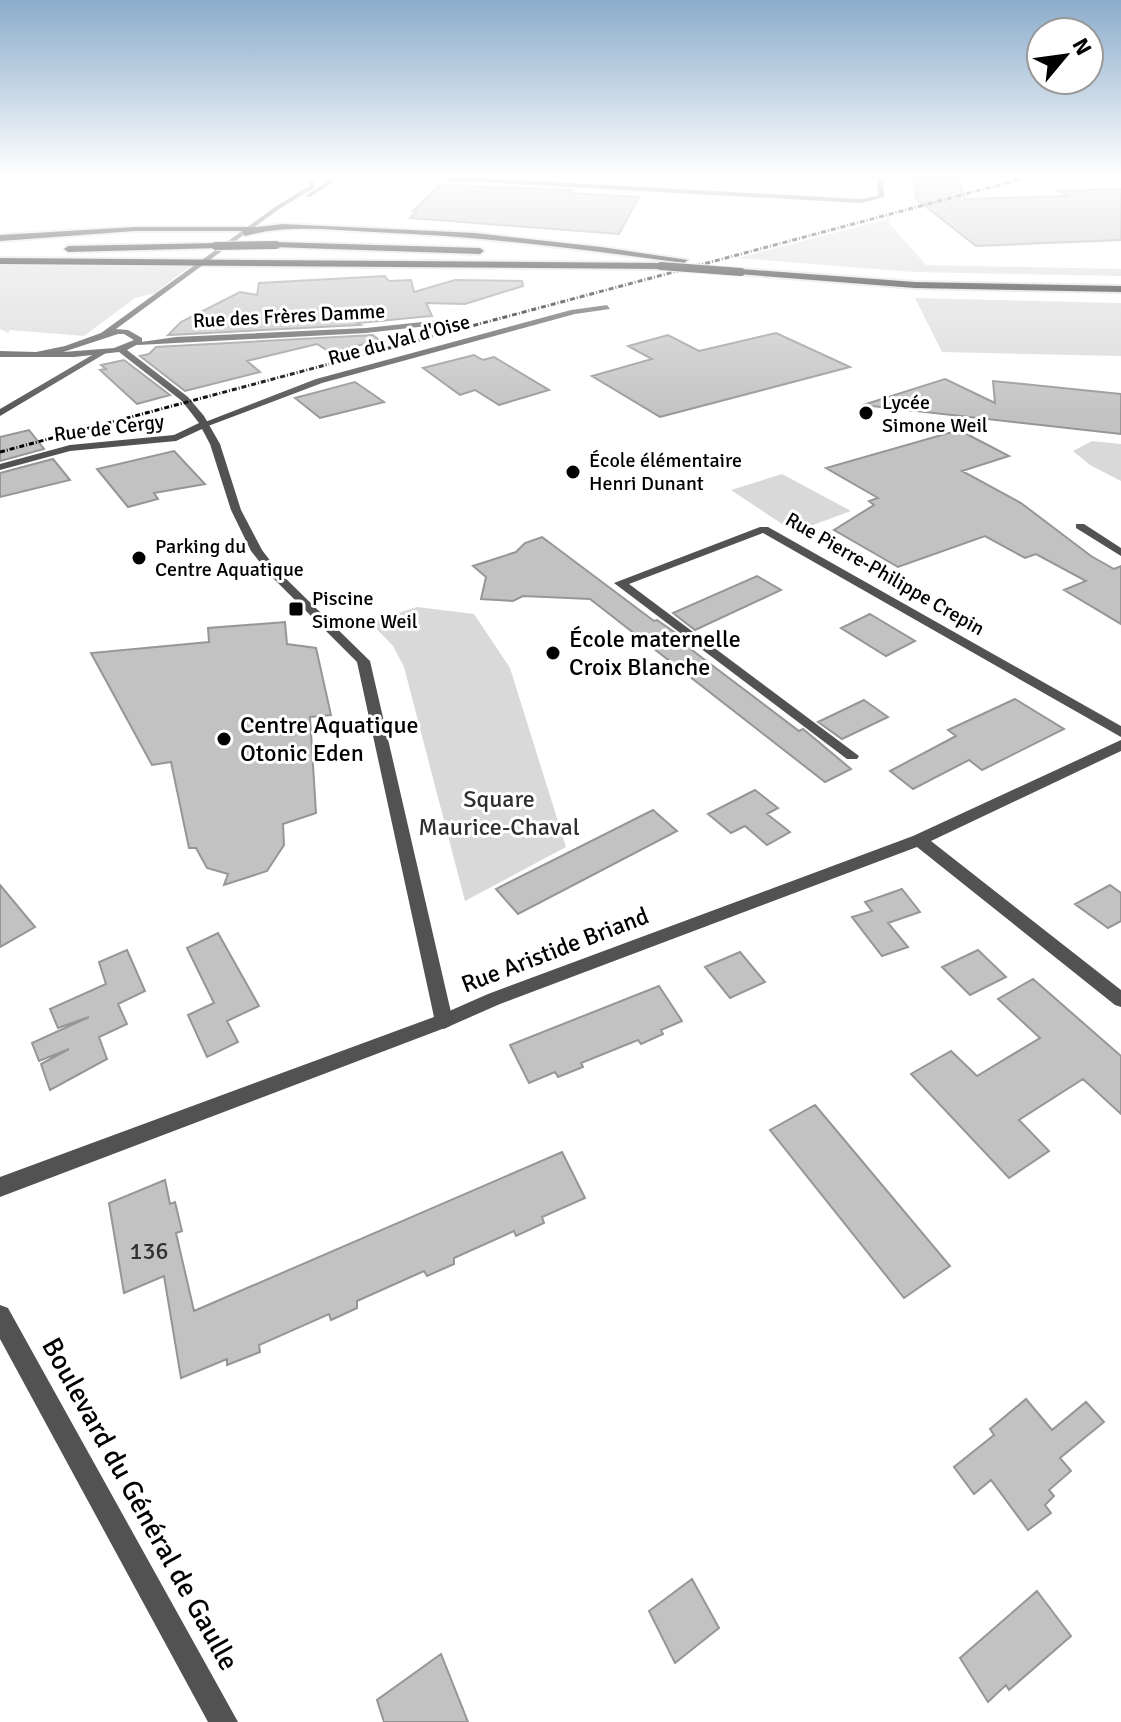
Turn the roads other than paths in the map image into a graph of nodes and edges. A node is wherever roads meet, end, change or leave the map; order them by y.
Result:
1 (212, 257) edge
2 (567, 257) edge
3 (651, 257) edge
4 (661, 257) edge
5 (228, 259) junction
6 (684, 260) junction
7 (0, 261) edge
8 (206, 261) junction
9 (661, 266) junction
10 (205, 274) dead end
11 (1121, 281) edge
12 (1121, 289) edge
13 (607, 307) dead end
14 (441, 322) dead end
15 (104, 334) junction
16 (138, 343) junction
17 (86, 348) junction
18 (123, 351) junction
19 (102, 353) junction
20 (0, 354) edge
21 (0, 413) edge
22 (205, 424) junction
23 (176, 438) junction
24 (205, 442) junction
25 (0, 467) edge
26 (1080, 526) dead end
27 (1121, 553) edge
28 (1121, 732) edge
29 (1121, 745) edge
30 (852, 756) dead end
31 (919, 840) junction
32 (1121, 1000) edge
33 (444, 1021) junction
34 (0, 1187) edge
35 (0, 1316) edge
36 (224, 1722) edge

1 - 8 street
2 - 9 main road
3 - 6 main road
4 - 6 main road
5 - 8 main road
5 - 9 main road
5 - 10 street
6 - 11 main road
7 - 8 main road
8 - 15 street
9 - 12 main road, bridge
13 - 22 street, Rue du Val d'Oise
14 - 16 street, Rue des Frères Damme
15 - 16 street, Rue des Frères Damme
15 - 17 street, Rue des Frères Damme
16 - 18 street, Rue des Frères Damme
17 - 19 street, Rue des Frères Damme
17 - 20 street, Rue des Frères Damme
18 - 19 street, Rue des Frères Damme
18 - 22 street, Rue de Cergy
19 - 21 street
22 - 23 street, Rue de Cergy
22 - 24 street
23 - 24 street
23 - 25 street, Rue de Cergy
24 - 33 street
26 - 27 street
28 - 30 street, Rue Pierre-Philippe Crepin
29 - 31 street, Rue Aristide Briand
31 - 32 street
31 - 33 street, Rue Aristide Briand
33 - 34 street, Rue Aristide Briand
35 - 36 street, Boulevard du Général de Gaulle

